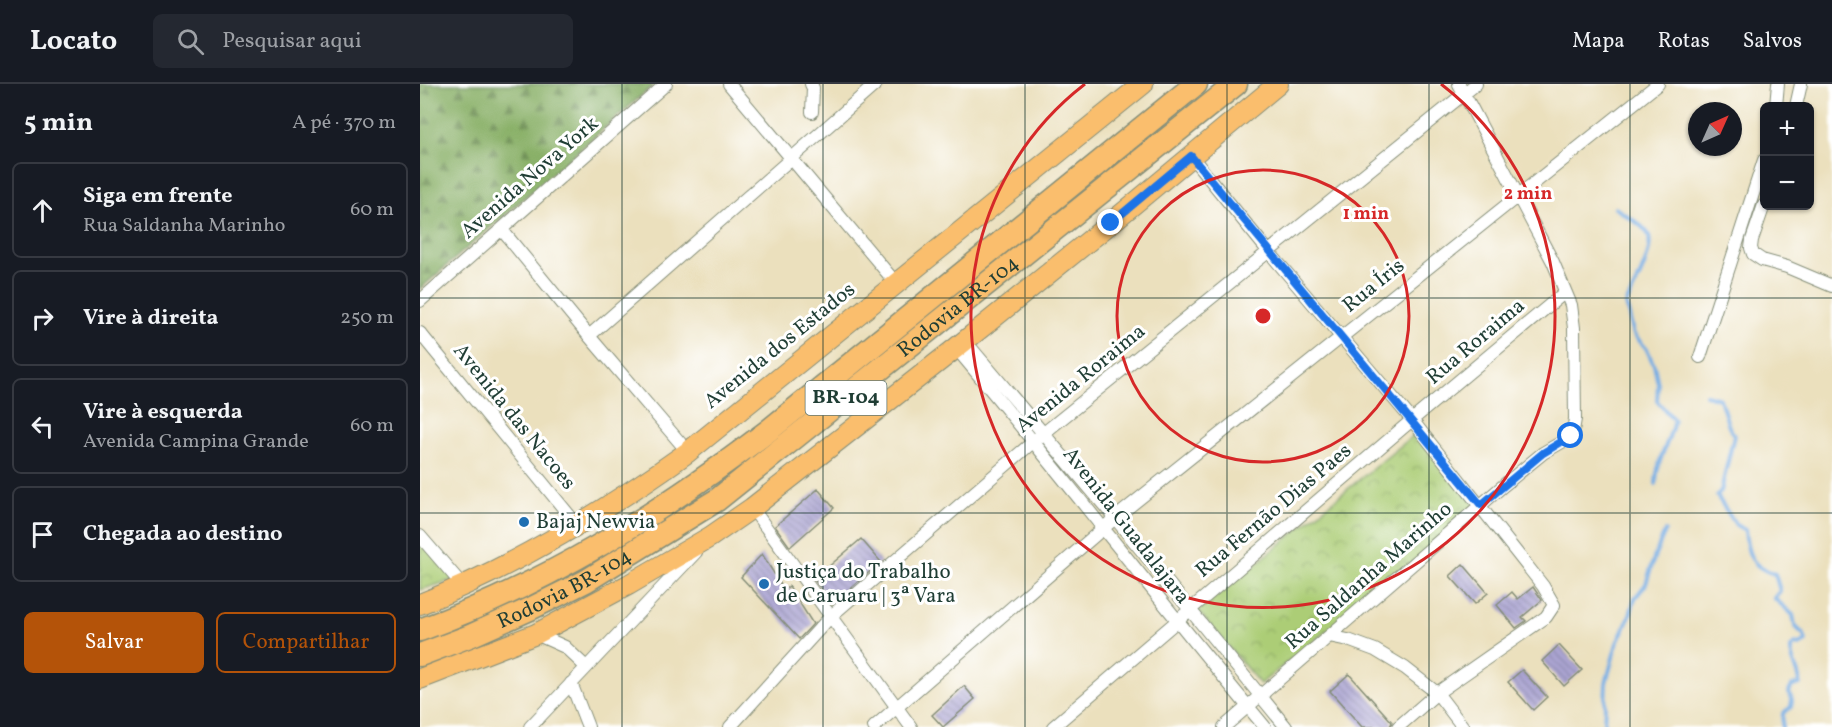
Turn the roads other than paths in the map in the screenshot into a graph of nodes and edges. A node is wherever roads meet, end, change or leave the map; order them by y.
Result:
1 (666, 84) edge
2 (729, 84) edge
3 (811, 84) edge
4 (876, 84) edge
5 (1196, 84) edge
6 (1236, 84) edge
7 (1278, 84) edge
8 (1476, 84) edge
9 (1658, 84) edge
10 (1778, 84) edge
11 (1801, 84) edge
12 (1131, 88) edge
13 (1462, 89) edge
14 (1776, 102) edge
15 (1797, 102) edge
16 (812, 112) dead end
17 (1191, 156) junction
18 (791, 159) junction
19 (1760, 172) edge
20 (1516, 195) junction
21 (1762, 210) edge
22 (502, 230) junction
23 (1269, 252) junction
24 (895, 282) junction
25 (1832, 286) edge
26 (1564, 293) junction
27 (420, 301) edge
28 (420, 333) edge
29 (589, 336) junction
30 (1342, 337) junction
31 (961, 344) junction
32 (1700, 357) dead end
33 (1412, 420) junction
34 (1039, 437) junction
35 (688, 452) junction
36 (1481, 505) junction
37 (752, 508) junction
38 (1115, 518) junction
39 (578, 526) junction
40 (1103, 529) junction
41 (420, 536) edge
42 (710, 537) junction
43 (464, 587) junction
44 (420, 604) edge
45 (1189, 609) junction
46 (831, 616) junction
47 (1176, 621) junction
48 (420, 630) edge
49 (536, 634) junction
50 (1329, 636) junction
51 (420, 655) edge
52 (586, 667) junction
53 (420, 680) edge
54 (571, 682) junction
55 (1437, 693) junction
56 (1262, 695) junction
57 (897, 706) junction
58 (1248, 707) junction
59 (530, 727) edge
60 (588, 727) edge
61 (730, 727) edge
62 (874, 727) edge
63 (911, 727) edge
64 (1053, 727) edge
65 (1224, 727) edge
66 (1265, 727) edge
67 (1286, 727) edge
68 (1398, 727) edge
69 (1463, 727) edge

1 - 22 street, Avenida Nova York
2 - 18 street
3 - 16 street
4 - 18 street
5 - 48 highway, Rodovia BR-104 / BR-104
6 - 51 highway, Rodovia BR-104 / BR-104
7 - 17 main road
8 - 13 street, Avenida Roraima
9 - 20 street, Rua Íris
10 - 14 street
11 - 15 street
12 - 24 main road, Avenida dos Estados
13 - 20 street
13 - 23 street, Avenida Roraima
17 - 23 street
17 - 31 main road
18 - 24 street
18 - 29 street
19 - 32 street
20 - 26 street
20 - 30 street, Rua Íris
21 - 25 street
22 - 27 street, Avenida Nova York
22 - 29 street
23 - 30 street
23 - 34 street, Avenida Roraima
24 - 35 main road, Avenida dos Estados
26 - 33 street, Rua Roraima
26 - 36 street, Rua Saldanha Marinho
28 - 39 street, Avenida das Nacoes
29 - 35 street
30 - 33 street
30 - 38 street, Rua Íris
31 - 34 street, Avenida Guadalajara
31 - 37 main road
33 - 36 street
33 - 45 street, Rua Fernão Dias Paes
34 - 38 street
34 - 40 street, Avenida Guadalajara
34 - 46 street, Avenida Roraima
35 - 39 main road, Avenida dos Estados
36 - 50 street, Rua Saldanha Marinho
36 - 55 street
37 - 42 main road
37 - 46 street
38 - 40 street, Rua Íris
38 - 45 street
39 - 43 main road, Avenida dos Estados
40 - 47 street, Avenida Guadalajara
40 - 57 street, Rua Íris
41 - 43 street
42 - 49 main road
42 - 52 street
43 - 44 main road, Avenida dos Estados
45 - 47 street, Rua Fernão Dias Paes
45 - 56 street
46 - 57 street
46 - 61 street, Avenida Roraima
47 - 58 street, Avenida Guadalajara
47 - 64 street, Rua Fernão Dias Paes
49 - 52 street
49 - 53 main road
50 - 55 street
50 - 56 street, Rua Saldanha Marinho
52 - 54 street
54 - 59 street
54 - 60 street
55 - 68 street
55 - 69 street
56 - 58 street, Rua Saldanha Marinho
56 - 67 street
57 - 62 street, Rua Íris
57 - 63 street
58 - 65 street, Rua Saldanha Marinho
58 - 66 street, Avenida Guadalajara

